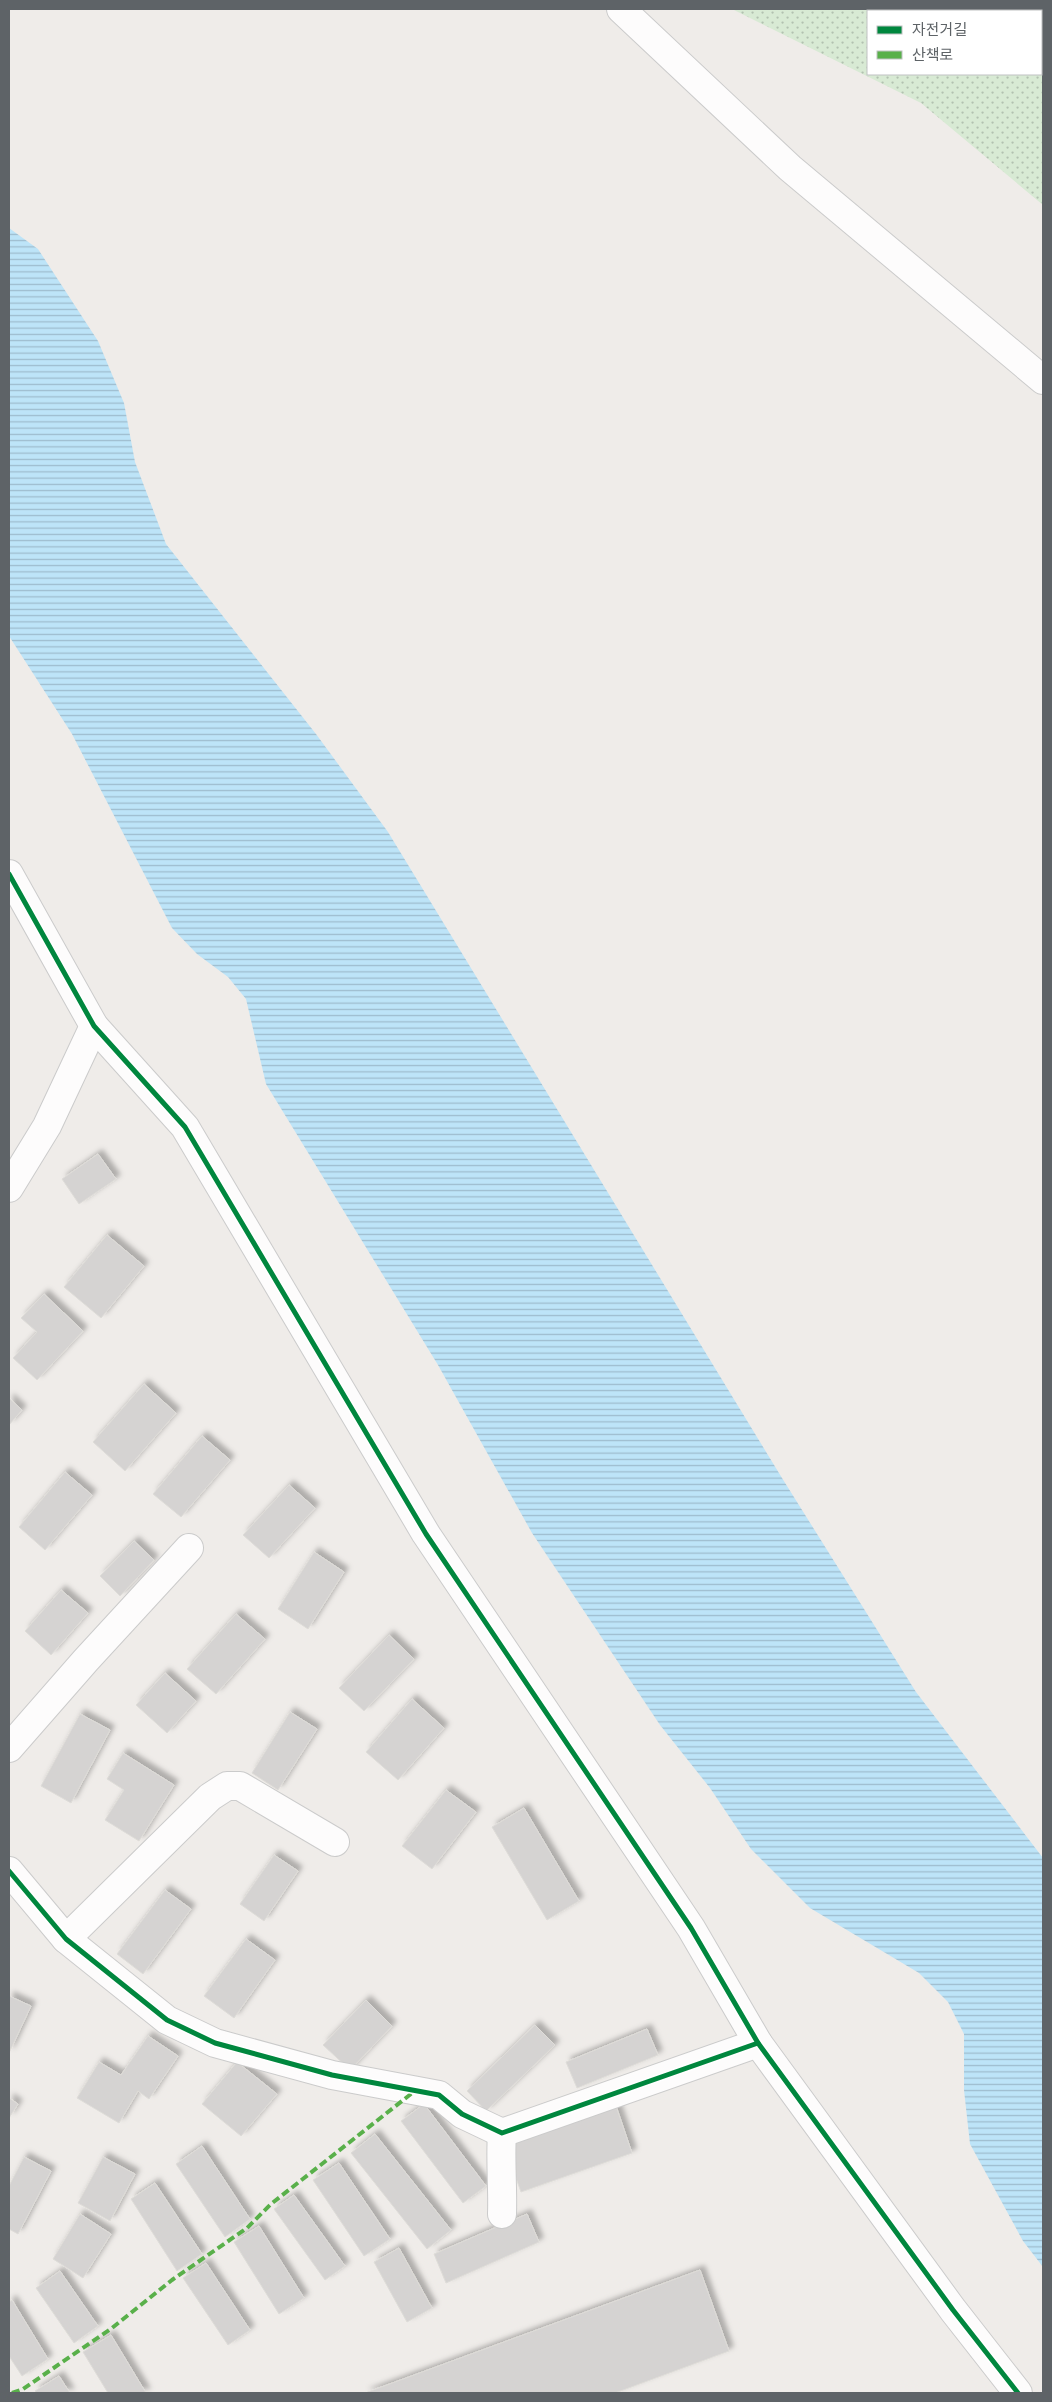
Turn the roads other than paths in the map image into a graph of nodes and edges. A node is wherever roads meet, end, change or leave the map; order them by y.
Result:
1 (621, 9) edge
2 (1043, 380) edge
3 (9, 874) edge
4 (94, 1026) junction
5 (9, 1188) edge
6 (189, 1548) dead end
7 (9, 1748) edge
8 (335, 1842) dead end
9 (9, 1871) edge
10 (66, 1939) junction
11 (758, 2043) junction
12 (502, 2133) junction
13 (502, 2214) dead end
14 (1018, 2393) edge

1 - 2 street
3 - 4 street
4 - 5 street
4 - 11 street
6 - 7 street
8 - 10 street
9 - 10 street
10 - 12 street
11 - 12 street
11 - 14 street
12 - 13 street

